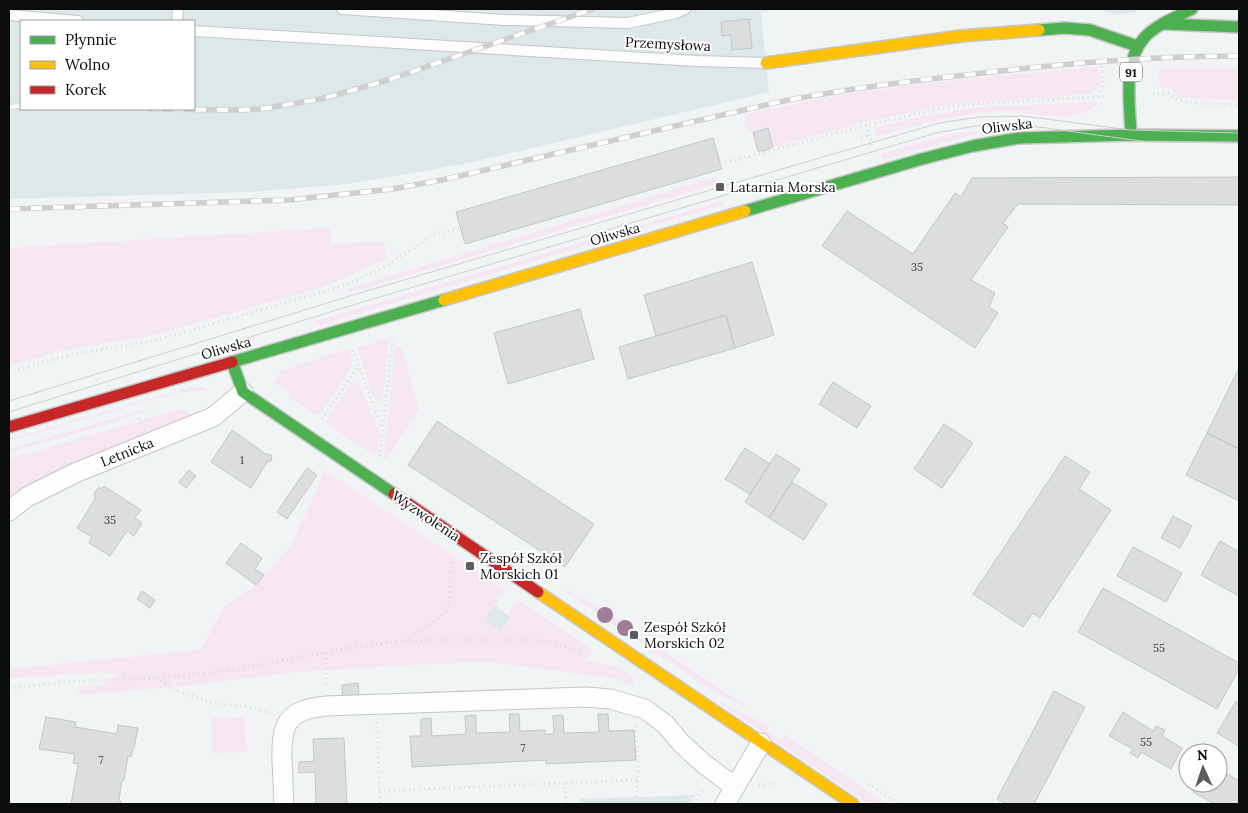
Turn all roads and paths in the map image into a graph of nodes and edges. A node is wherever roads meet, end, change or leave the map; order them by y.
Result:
1 (342, 9) edge
2 (684, 9) edge
3 (1192, 9) edge
4 (9, 16) edge
5 (64, 20) edge
6 (1165, 24) junction
7 (1239, 26) edge
8 (195, 31) edge
9 (1137, 46) junction
10 (1094, 56) dead end
11 (766, 63) joint
12 (1168, 93) dead end
13 (1239, 105) edge
14 (866, 125) junction
15 (869, 135) junction
16 (1131, 135) junction
17 (1239, 136) edge
18 (861, 138) dead end
19 (881, 172) junction
20 (394, 332) dead end
21 (352, 345) dead end
22 (232, 362) junction
23 (358, 365) junction
24 (9, 372) edge
25 (243, 392) junction
26 (318, 425) dead end
27 (9, 427) edge
28 (383, 431) junction
29 (380, 458) dead end
30 (9, 510) edge
31 (454, 557) dead end
32 (404, 641) junction
33 (584, 652) dead end
34 (326, 653) junction
35 (155, 678) junction
36 (9, 688) edge
37 (377, 704) junction
38 (326, 706) junction
39 (291, 718) junction
40 (636, 724) dead end
41 (761, 743) junction
42 (637, 780) junction
43 (784, 782) dead end
44 (565, 783) junction
45 (706, 784) dead end
46 (735, 787) junction
47 (379, 791) junction
48 (636, 803) junction
49 (693, 803) edge
50 (284, 804) edge
51 (380, 804) edge
52 (566, 804) edge
53 (621, 804) edge
54 (725, 804) edge
55 (853, 804) edge

1 - 2 lane
3 - 6 main road
4 - 5 lane
6 - 7 main road
6 - 9 main road, 91
8 - 11 lane, Przemysłowa
9 - 11 main road, Przemysłowa
9 - 16 main road, 91
10 - 14 path
12 - 13 path
14 - 15 path
14 - 24 path
15 - 18 path
15 - 19 path
16 - 17 main road, Oliwska
16 - 19 main road, Oliwska
19 - 22 main road, Oliwska
20 - 28 path
21 - 23 path
22 - 25 main road
22 - 27 main road, Oliwska
23 - 26 path
23 - 28 path
25 - 30 street, Letnicka
25 - 41 main road, Wyzwolenia
28 - 29 path
31 - 32 path
32 - 33 path
32 - 34 path
34 - 35 path
34 - 38 path
35 - 36 path
35 - 39 path
37 - 38 street
37 - 46 street
37 - 47 path
38 - 39 street
39 - 50 street
40 - 42 path
41 - 46 street
41 - 55 main road, Wyzwolenia
42 - 44 path
42 - 48 path
43 - 46 path
44 - 47 path
44 - 52 path
45 - 49 path
46 - 54 street
47 - 51 path
48 - 49 path
48 - 53 path

